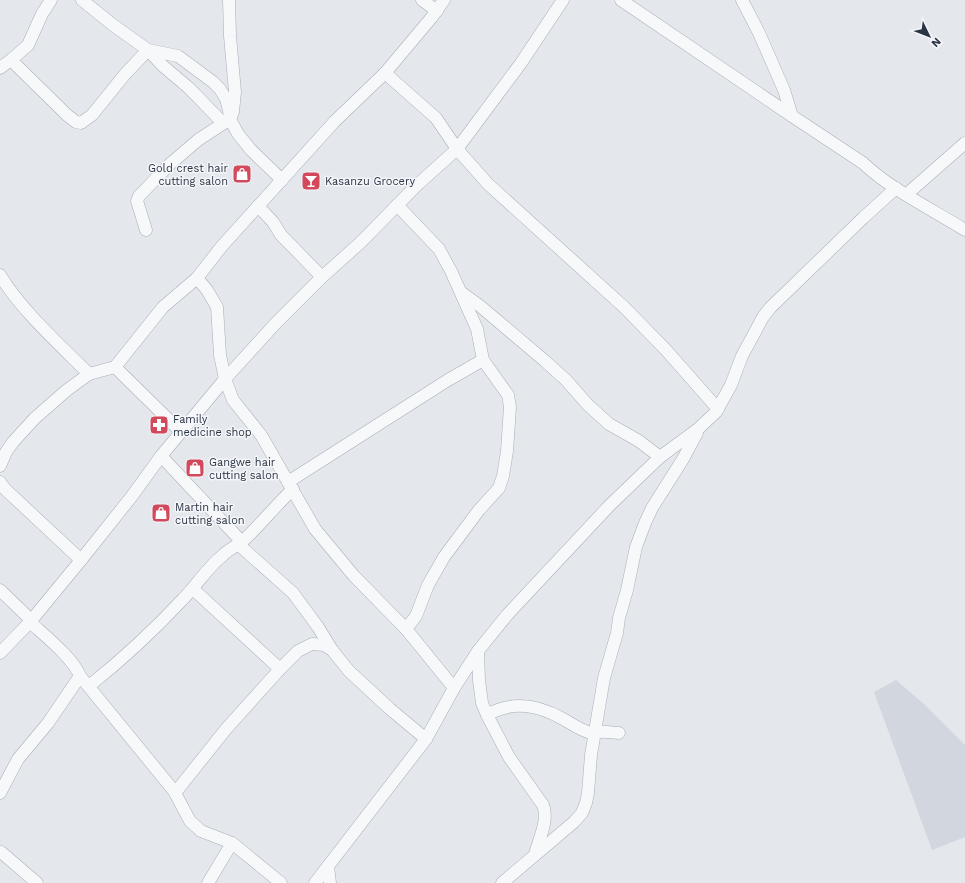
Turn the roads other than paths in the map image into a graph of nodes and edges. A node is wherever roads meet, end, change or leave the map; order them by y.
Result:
1 (52, 0) edge
2 (82, 0) edge
3 (229, 0) edge
4 (422, 0) edge
5 (444, 0) edge
6 (563, 0) edge
7 (621, 0) edge
8 (742, 0) edge
9 (437, 11) junction
10 (148, 50) junction
11 (12, 60) junction
12 (0, 68) edge
13 (385, 73) junction
14 (792, 116) junction
15 (226, 121) junction
16 (965, 143) edge
17 (457, 149) junction
18 (282, 180) junction
19 (902, 191) junction
20 (397, 205) junction
21 (258, 206) junction
22 (146, 230) dead end
23 (965, 230) edge
24 (0, 275) edge
25 (322, 277) junction
26 (197, 278) junction
27 (461, 293) junction
28 (483, 360) junction
29 (115, 367) junction
30 (89, 374) junction
31 (225, 379) junction
32 (718, 409) junction
33 (698, 429) junction
34 (182, 432) junction
35 (161, 456) junction
36 (660, 457) junction
37 (0, 466) edge
38 (0, 482) edge
39 (291, 486) junction
40 (240, 543) junction
41 (80, 560) junction
42 (193, 588) junction
43 (0, 590) edge
44 (30, 621) junction
45 (406, 629) junction
46 (332, 650) junction
47 (478, 651) junction
48 (0, 653) edge
49 (280, 669) junction
50 (80, 676) junction
51 (89, 686) junction
52 (454, 688) junction
53 (487, 715) junction
54 (594, 733) junction
55 (619, 733) dead end
56 (426, 739) junction
57 (0, 793) edge
58 (175, 793) junction
59 (232, 843) junction
60 (0, 853) edge
61 (534, 855) junction
62 (328, 866) junction
63 (37, 883) edge
64 (208, 883) edge
65 (281, 883) edge
66 (315, 883) edge
67 (330, 883) edge
68 (502, 883) edge

1 - 11 street
2 - 10 street
3 - 15 street
4 - 9 street
5 - 9 street
6 - 17 street
7 - 14 street
8 - 14 street
9 - 13 street
10 - 11 street
10 - 15 street
10 - 15 street
11 - 12 street
13 - 17 street
13 - 18 street
14 - 19 street
15 - 18 street
15 - 22 street
16 - 19 street
17 - 20 street
17 - 32 street
18 - 21 street
19 - 23 street
19 - 32 street
20 - 25 street
20 - 27 street
21 - 25 street
21 - 26 street
24 - 30 street
25 - 31 street
26 - 29 street
26 - 31 street
27 - 28 street
27 - 36 street
28 - 39 street
28 - 45 street
29 - 30 street
29 - 34 street
30 - 37 street
31 - 34 street
31 - 39 street
32 - 33 street
33 - 36 street
33 - 54 street
34 - 35 street
35 - 40 street
35 - 41 street
36 - 47 street
38 - 41 street
39 - 40 street
39 - 45 street
40 - 42 street
40 - 46 street
41 - 44 street
42 - 49 street
42 - 51 street
43 - 44 street
44 - 48 street
44 - 50 street
45 - 52 street
46 - 49 street
46 - 56 street
47 - 52 street
47 - 53 street
49 - 58 street
50 - 51 street
50 - 57 street
51 - 58 street
52 - 56 street
53 - 54 street
53 - 61 street
54 - 55 street
54 - 61 street
56 - 62 street
58 - 59 street
59 - 64 street
59 - 65 street
60 - 63 street
61 - 68 street
62 - 66 street
62 - 67 street

